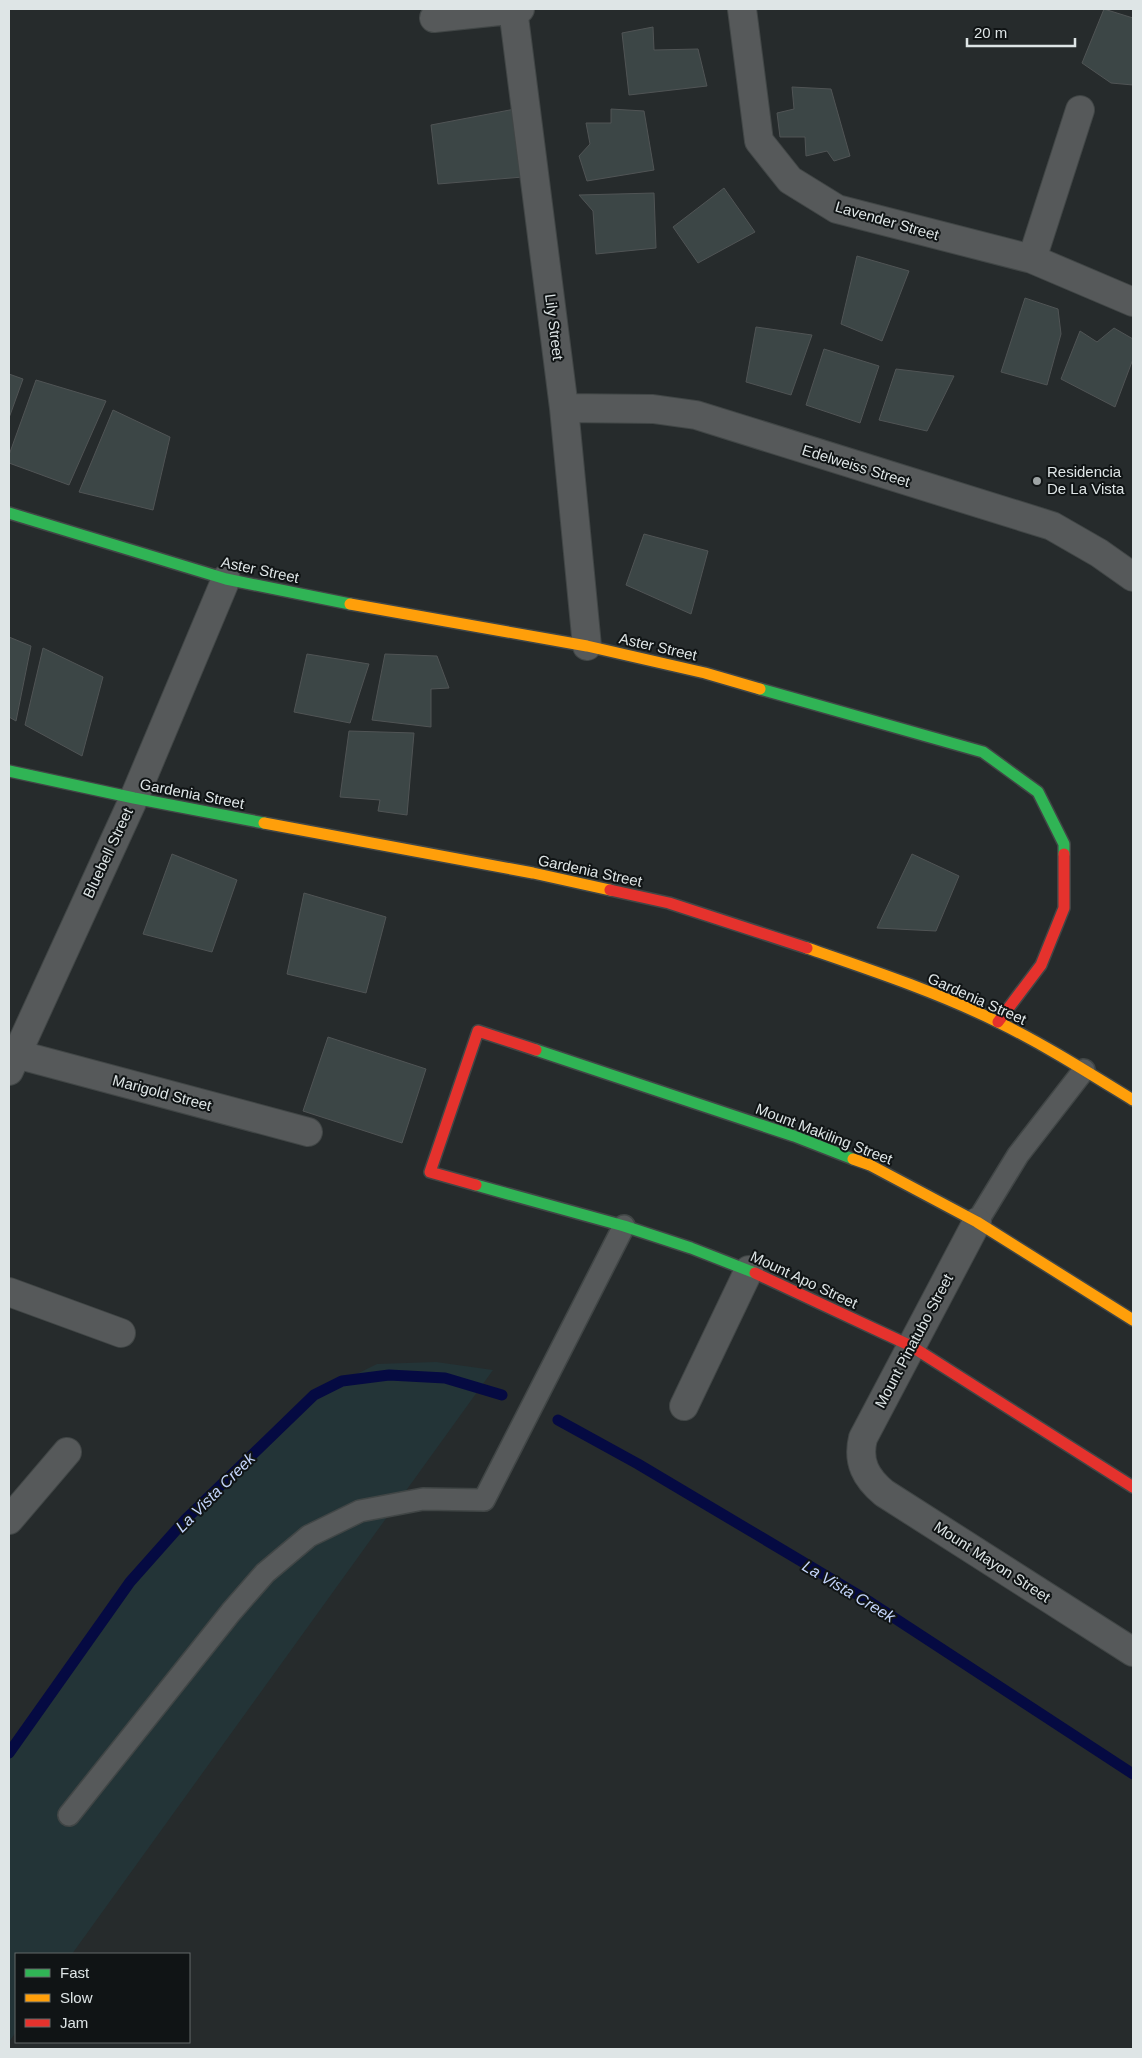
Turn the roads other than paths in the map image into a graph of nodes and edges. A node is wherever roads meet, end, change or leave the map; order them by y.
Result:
1 (513, 9) edge
2 (520, 9) edge
3 (742, 9) edge
4 (434, 18) dead end
5 (1080, 110) dead end
6 (1032, 259) junction
7 (1133, 302) edge
8 (564, 408) junction
9 (9, 513) edge
10 (1133, 577) edge
11 (226, 579) junction
12 (587, 646) junction
13 (9, 771) edge
14 (134, 798) junction
15 (998, 1022) junction
16 (478, 1031) joint
17 (12, 1062) edge
18 (1084, 1070) junction
19 (1133, 1100) edge
20 (308, 1132) dead end
21 (976, 1222) junction
22 (624, 1226) junction
23 (749, 1270) junction
24 (9, 1292) edge
25 (1133, 1320) edge
26 (121, 1333) dead end
27 (911, 1346) junction
28 (684, 1406) dead end
29 (67, 1452) dead end
30 (861, 1462) joint
31 (1133, 1487) edge
32 (9, 1520) edge
33 (1133, 1652) edge
34 (69, 1815) dead end

1 - 2 street
1 - 4 street
1 - 8 street, Lily Street
3 - 6 street, Lavender Street
5 - 6 street
6 - 7 street, Lavender Street
8 - 10 street, Edelweiss Street
8 - 12 street, Lily Street
9 - 11 street, Aster Street
11 - 12 street, Aster Street
11 - 14 street, Bluebell Street
12 - 15 street, Aster Street
13 - 14 street, Gardenia Street
14 - 15 street, Gardenia Street
14 - 17 street, Bluebell Street
15 - 18 street, Gardenia Street
16 - 21 street, Mount Makiling Street
16 - 22 street, Mount Apo Street
17 - 20 street, Marigold Street
18 - 19 street, Gardenia Street
18 - 21 lane
21 - 25 street, Mount Makiling Street
21 - 27 street, Mount Pinatubo Street
22 - 23 street, Mount Apo Street
22 - 34 lane
23 - 27 street, Mount Apo Street
23 - 28 street
24 - 26 street
27 - 30 street, Mount Pinatubo Street
27 - 31 street, Mount Apo Street
29 - 32 street
30 - 33 street, Mount Mayon Street

